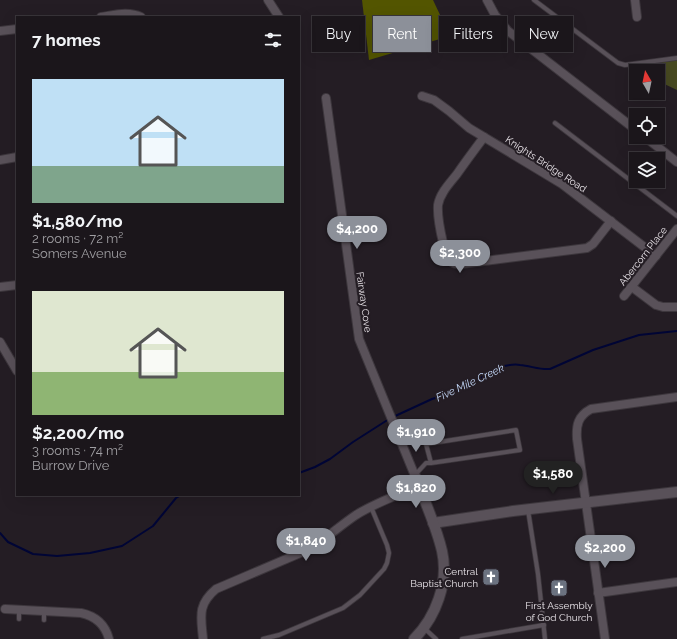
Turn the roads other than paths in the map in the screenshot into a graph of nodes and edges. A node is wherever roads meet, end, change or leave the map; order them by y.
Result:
1 (268, 0) edge
2 (487, 0) edge
3 (534, 0) edge
4 (635, 0) edge
5 (110, 16) edge
6 (137, 16) edge
7 (278, 16) edge
8 (637, 17) dead end
9 (16, 29) edge
10 (0, 31) edge
11 (677, 58) edge
12 (422, 96) dead end
13 (326, 98) dead end
14 (555, 123) dead end
15 (629, 125) edge
16 (484, 137) junction
17 (654, 144) edge
18 (16, 157) edge
19 (0, 160) edge
20 (677, 162) edge
21 (677, 216) edge
22 (611, 221) junction
23 (677, 229) edge
24 (656, 256) junction
25 (16, 285) edge
26 (0, 287) edge
27 (632, 287) junction
28 (624, 296) dead end
29 (677, 307) edge
30 (0, 342) edge
31 (16, 369) edge
32 (677, 397) edge
33 (431, 463) junction
34 (415, 476) junction
35 (419, 486) junction
36 (677, 492) edge
37 (586, 503) junction
38 (371, 507) junction
39 (528, 510) junction
40 (433, 523) junction
41 (677, 582) edge
42 (598, 593) junction
43 (5, 609) dead end
44 (20, 610) junction
45 (44, 611) junction
46 (19, 619) dead end
47 (44, 620) dead end
48 (544, 625) junction
49 (423, 628) junction
50 (109, 639) edge
51 (203, 639) edge
52 (263, 639) edge
53 (414, 639) edge
54 (436, 639) edge
55 (462, 639) edge
56 (545, 639) edge
57 (605, 639) edge

1 - 7 street
2 - 15 street
3 - 11 lane
4 - 8 street
5 - 6 street
9 - 10 street
12 - 16 street, Knights Bridge Road
13 - 34 street, Fairway Cove
14 - 21 lane
16 - 22 street, Knights Bridge Road
16 - 22 street
17 - 20 street
18 - 19 street
22 - 24 street, Knights Bridge Road
23 - 24 street, Abercorn Place
24 - 27 street, Abercorn Place
25 - 26 street
27 - 28 street, Abercorn Place
27 - 29 street
30 - 31 street
32 - 37 street
33 - 33 lane
33 - 34 lane
34 - 35 street
35 - 38 street
35 - 40 street
36 - 37 street
37 - 39 street
37 - 42 street
38 - 51 street
38 - 52 lane
39 - 40 street
39 - 48 lane
40 - 49 street
41 - 42 street
42 - 57 street
43 - 44 street
44 - 45 street
44 - 46 lane
45 - 47 lane
45 - 50 street
48 - 55 lane
48 - 56 lane
49 - 53 street
49 - 54 lane

